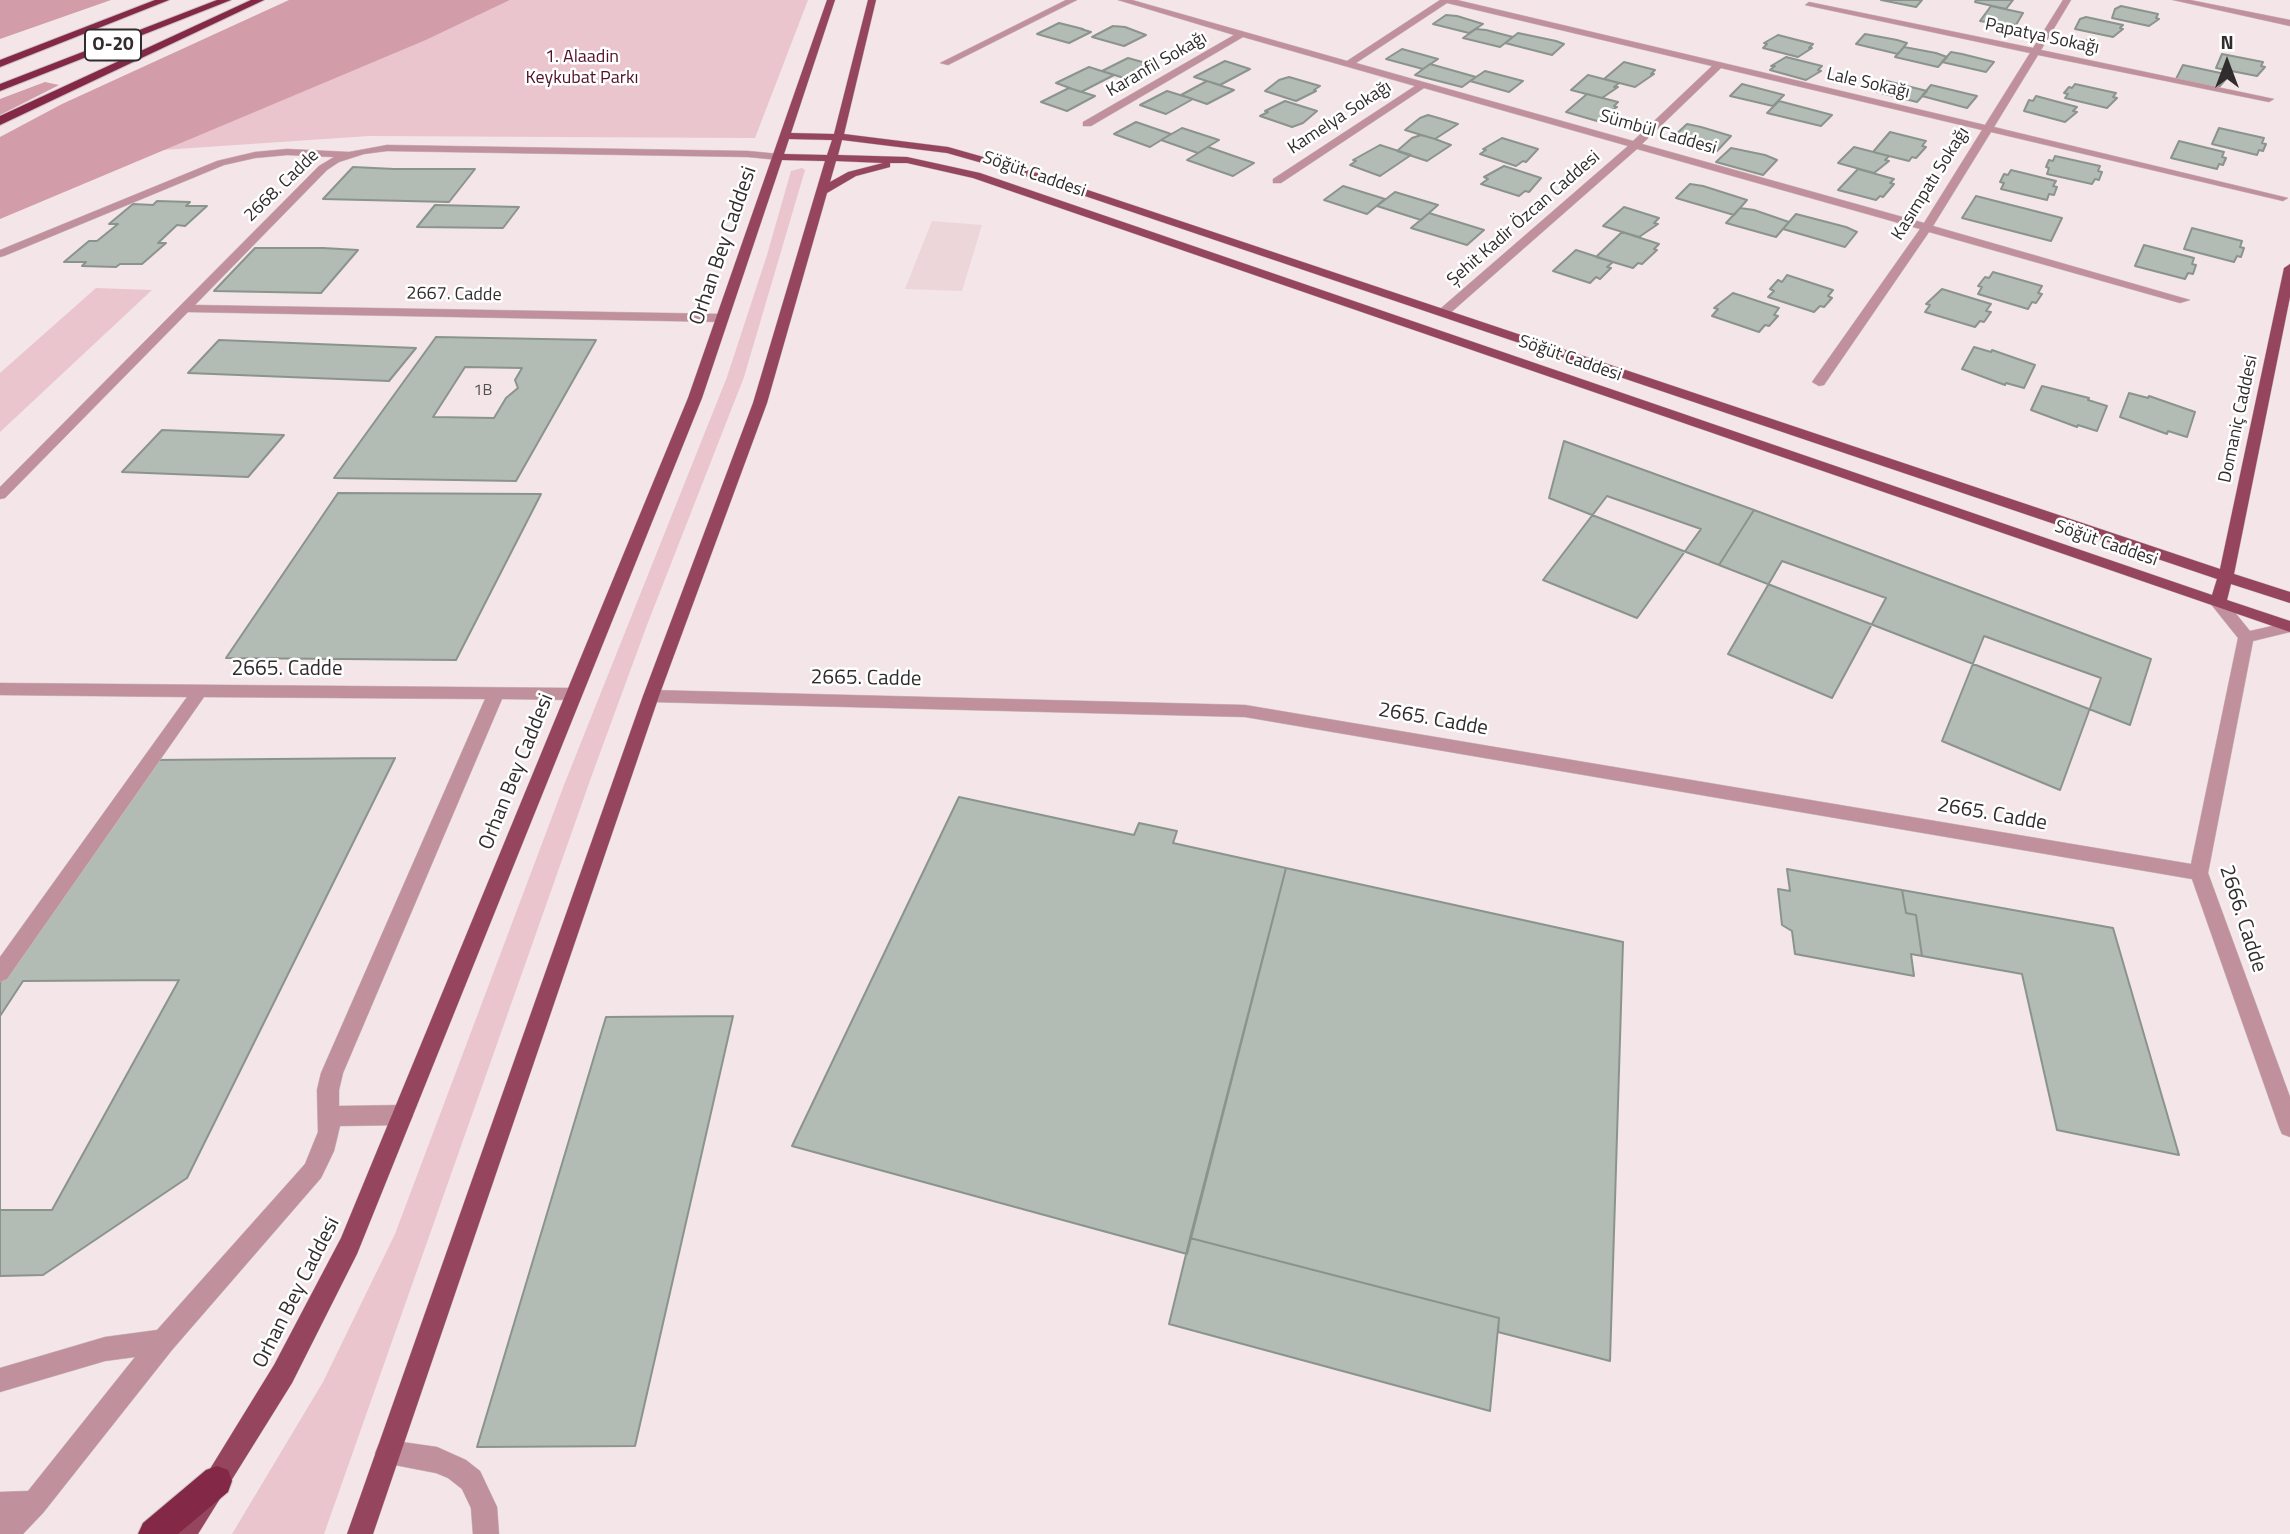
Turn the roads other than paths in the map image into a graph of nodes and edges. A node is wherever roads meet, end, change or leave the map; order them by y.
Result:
1 (151, 0) edge
2 (164, 0) edge
3 (226, 0) edge
4 (259, 0) edge
5 (831, 0) edge
6 (872, 0) edge
7 (1073, 0) edge
8 (1122, 0) edge
9 (1446, 0) edge
10 (2067, 0) edge
11 (2177, 0) edge
12 (1809, 5) dead end
13 (2290, 23) edge
14 (1242, 34) junction
15 (2036, 52) junction
16 (0, 55) edge
17 (945, 63) dead end
18 (0, 64) edge
19 (1348, 64) junction
20 (1718, 65) junction
21 (1422, 85) junction
22 (0, 88) edge
23 (2269, 99) dead end
24 (0, 121) edge
25 (1087, 124) dead end
26 (1986, 128) junction
27 (786, 136) junction
28 (838, 136) junction
29 (1635, 145) junction
30 (349, 154) junction
31 (779, 157) junction
32 (832, 158) junction
33 (923, 162) junction
34 (1277, 181) dead end
35 (822, 191) junction
36 (2283, 198) dead end
37 (1927, 227) junction
38 (0, 254) edge
39 (2290, 268) edge
40 (2184, 300) dead end
41 (185, 308) junction
42 (1444, 312) junction
43 (723, 318) junction
44 (1819, 382) dead end
45 (0, 495) edge
46 (2226, 576) junction
47 (2290, 598) edge
48 (2218, 603) junction
49 (2289, 624) edge
50 (2246, 637) junction
51 (0, 689) edge
52 (198, 693) junction
53 (496, 693) junction
54 (573, 694) junction
55 (651, 696) junction
56 (2199, 873) junction
57 (0, 973) edge
58 (402, 1115) junction
59 (329, 1116) junction
60 (2290, 1127) edge
61 (163, 1340) junction
62 (0, 1380) edge
63 (388, 1453) junction
64 (217, 1481) junction
65 (34, 1504) junction
66 (0, 1505) edge
67 (4, 1534) edge
68 (154, 1534) edge
69 (183, 1534) edge
70 (360, 1534) edge
71 (486, 1534) edge

1 - 16 highway
2 - 18 highway, O-20
3 - 22 highway, O-20
4 - 24 highway
5 - 27 main road, Orhan Bey Caddesi
6 - 28 main road
7 - 17 street
8 - 14 street, Sümbül Caddesi
9 - 19 street
9 - 20 street, Lale Sokağı
10 - 15 street, Kasımpatı Sokağı
11 - 13 street
12 - 15 street, Papatya Sokağı
14 - 19 street, Sümbül Caddesi
14 - 25 street, Karanfil Sokağı
15 - 23 street, Papatya Sokağı
15 - 26 street, Kasımpatı Sokağı
19 - 21 street, Sümbül Caddesi
20 - 26 street, Lale Sokağı
20 - 29 street, Şehit Kadir Özcan Caddesi
21 - 29 street, Sümbül Caddesi
21 - 34 street, Kamelya Sokağı
26 - 36 street, Lale Sokağı
26 - 37 street, Kasımpatı Sokağı
27 - 28 main road, Söğüt Caddesi
27 - 31 main road, Orhan Bey Caddesi
28 - 32 main road
28 - 42 main road, Söğüt Caddesi
29 - 37 street, Sümbül Caddesi
29 - 42 street, Şehit Kadir Özcan Caddesi
30 - 31 street, 2668. Cadde
30 - 38 street
30 - 41 street, 2668. Cadde
31 - 32 main road, Söğüt Caddesi
31 - 43 main road, Orhan Bey Caddesi
32 - 33 main road, Söğüt Caddesi
32 - 35 main road
33 - 35 main road
33 - 48 main road, Söğüt Caddesi
35 - 55 main road
37 - 40 street, Sümbül Caddesi
37 - 44 street, Kasımpatı Sokağı
39 - 46 main road, Domaniç Caddesi
41 - 43 street, 2667. Cadde
41 - 45 street, 2668. Cadde
42 - 46 main road, Söğüt Caddesi
43 - 54 main road, Orhan Bey Caddesi
46 - 47 main road, Söğüt Caddesi
46 - 48 main road, Domaniç Caddesi
48 - 49 main road, Söğüt Caddesi
48 - 50 street
49 - 50 street
50 - 56 street, 2666. Cadde
51 - 52 street, 2665. Cadde
52 - 53 street, 2665. Cadde
52 - 57 street
53 - 54 street, 2665. Cadde
53 - 59 street
54 - 58 main road, Orhan Bey Caddesi
55 - 56 street, 2665. Cadde
55 - 63 main road
56 - 60 street, 2666. Cadde
58 - 59 street
58 - 64 main road, Orhan Bey Caddesi
59 - 61 street
61 - 62 street
61 - 65 street
63 - 70 main road
63 - 71 street
64 - 68 highway
64 - 69 main road, Orhan Bey Caddesi
65 - 66 street
65 - 67 street

